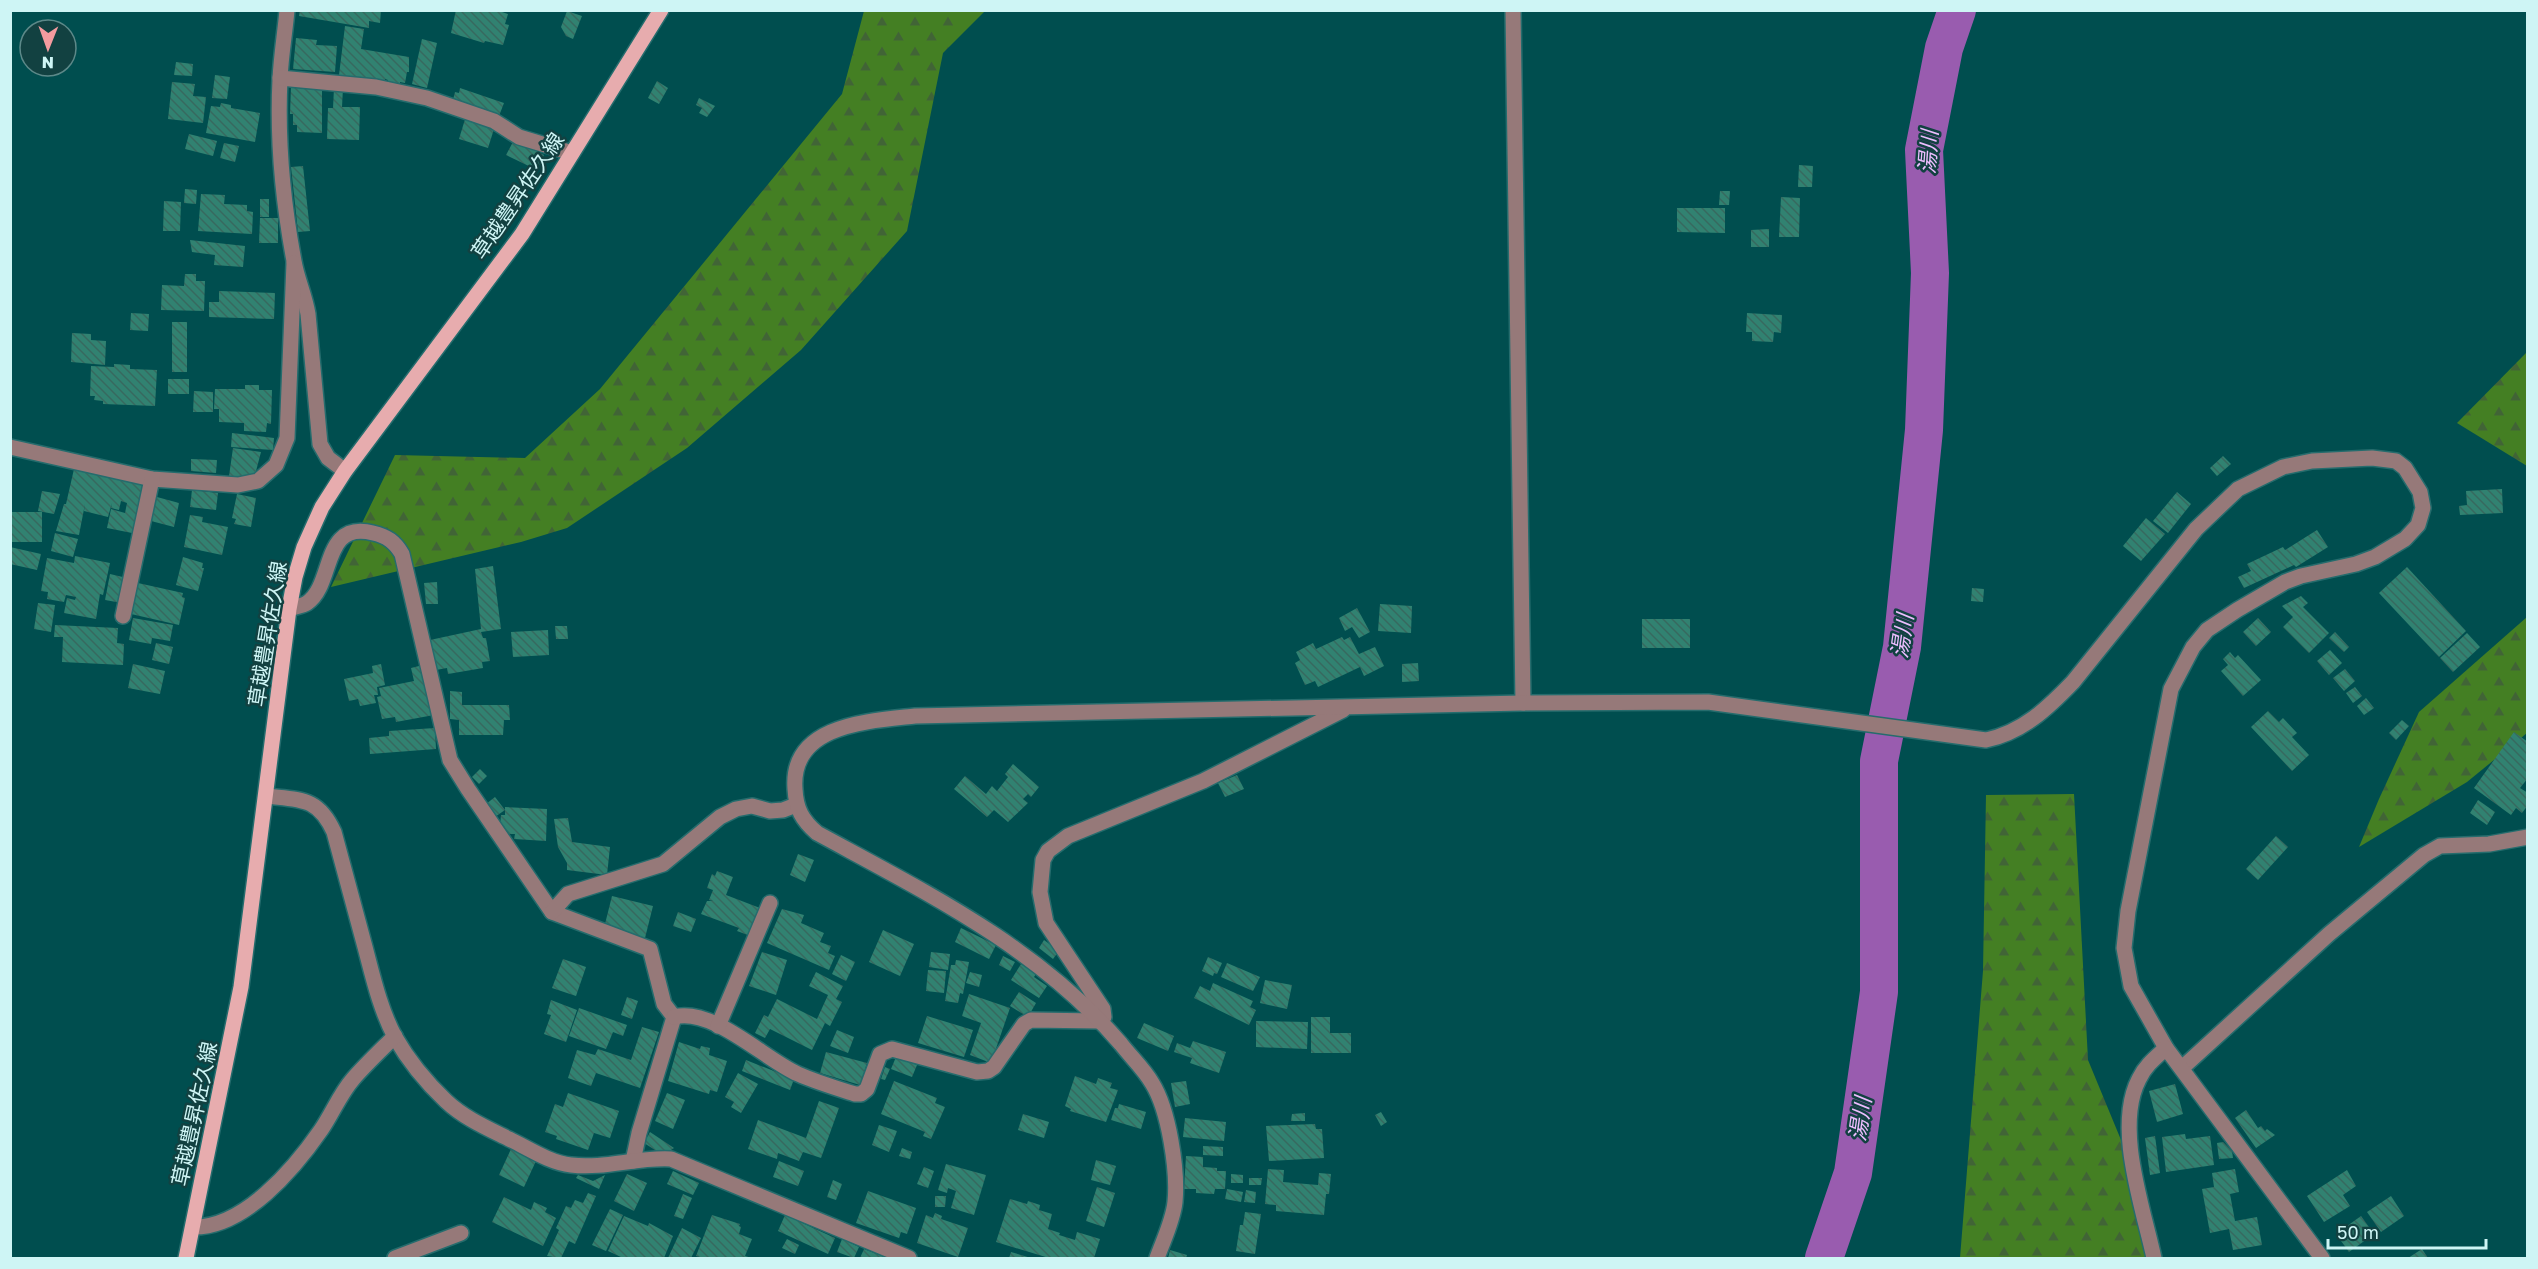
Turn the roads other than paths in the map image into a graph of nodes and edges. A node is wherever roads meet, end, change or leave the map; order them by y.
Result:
1 (287, 10) edge
2 (661, 10) edge
3 (1513, 10) edge
4 (280, 78) junction
5 (572, 153) junction
6 (294, 263) junction
7 (10, 447) edge
8 (345, 471) junction
9 (152, 479) junction
10 (289, 609) junction
11 (123, 616) dead end
12 (1523, 703) junction
13 (1348, 707) junction
14 (266, 796) junction
15 (796, 805) junction
16 (2528, 837) edge
17 (770, 903) dead end
18 (552, 912) junction
19 (674, 1017) junction
20 (1100, 1021) junction
21 (718, 1026) junction
22 (394, 1036) junction
23 (2166, 1048) junction
24 (2182, 1068) junction
25 (633, 1161) junction
26 (193, 1227) junction
27 (461, 1233) dead end
28 (186, 1258) edge
29 (395, 1258) edge
30 (909, 1258) edge
31 (1157, 1258) edge
32 (2154, 1258) edge
33 (2322, 1258) edge

1 - 4 street
2 - 5 main road, 草越豊昇佐久線
3 - 12 street
4 - 5 street
4 - 6 street
5 - 8 main road, 草越豊昇佐久線
6 - 8 street
6 - 9 street
7 - 9 street
8 - 10 main road, 草越豊昇佐久線
9 - 11 street
10 - 14 main road, 草越豊昇佐久線
10 - 18 street
12 - 13 street
12 - 23 street
13 - 15 street
13 - 20 street
14 - 22 street
14 - 26 main road, 草越豊昇佐久線
15 - 18 street
15 - 20 street
16 - 24 street
17 - 21 street
18 - 19 street
19 - 21 street
19 - 25 street
20 - 21 street
20 - 31 street
22 - 25 street
22 - 26 street
23 - 24 street
23 - 32 street
24 - 33 street
25 - 30 street
26 - 28 main road, 草越豊昇佐久線
27 - 29 street

